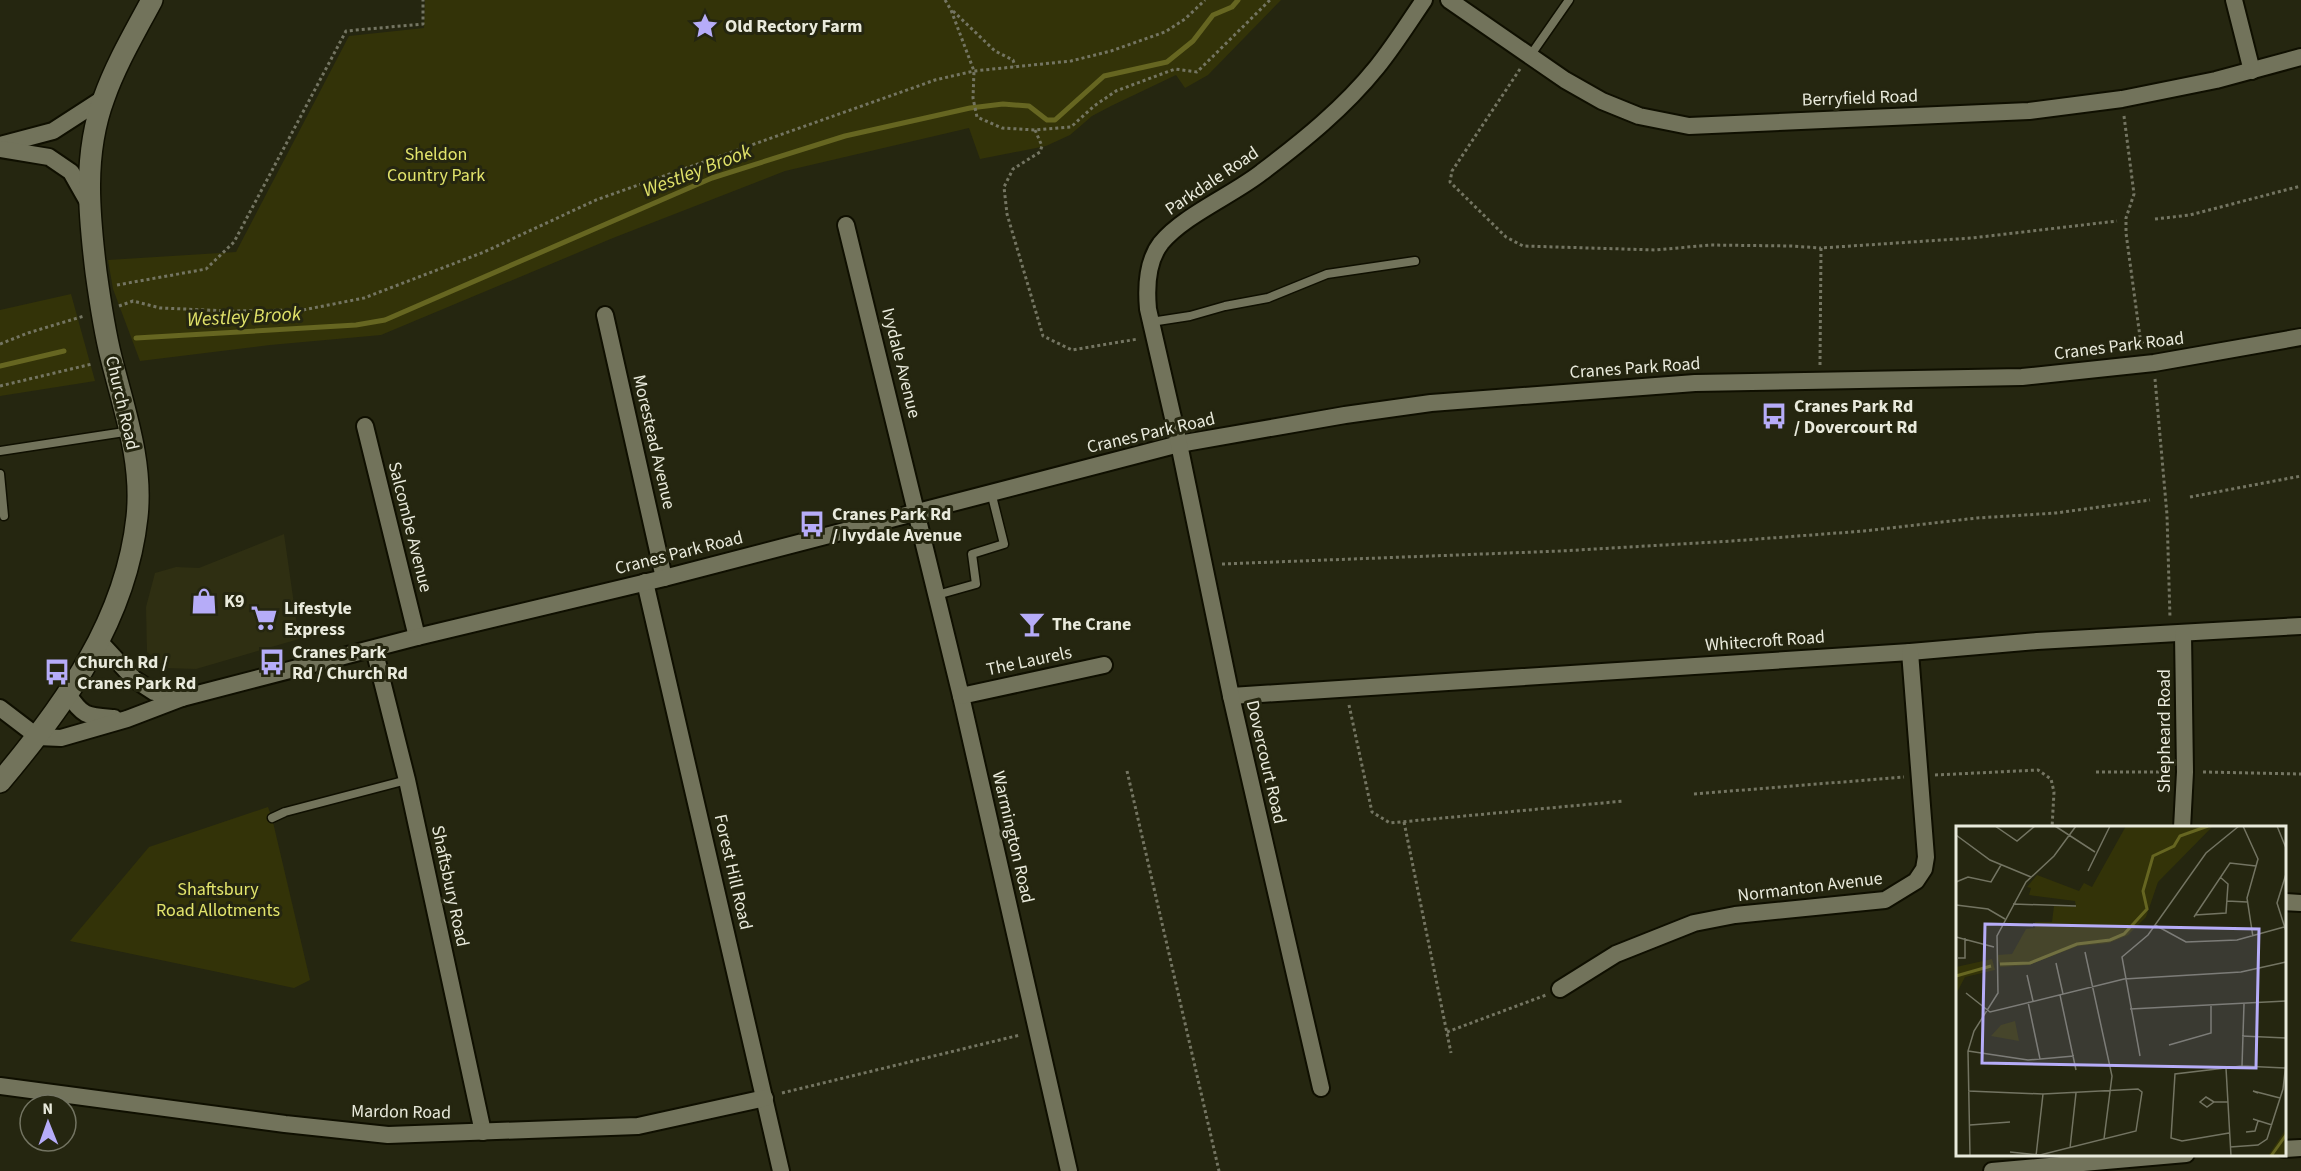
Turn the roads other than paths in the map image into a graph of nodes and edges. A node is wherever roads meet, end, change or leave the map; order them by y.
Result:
1 (152, 0) edge
2 (1424, 0) edge
3 (1449, 0) edge
4 (1569, 0) edge
5 (2234, 0) edge
6 (1530, 56) junction
7 (2301, 57) edge
8 (2252, 71) junction
9 (104, 98) junction
10 (0, 147) edge
11 (88, 202) junction
12 (846, 225) dead end
13 (1415, 261) dead end
14 (605, 315) dead end
15 (1153, 329) junction
16 (2301, 337) edge
17 (365, 426) dead end
18 (131, 431) junction
19 (1179, 444) junction
20 (0, 451) edge
21 (0, 474) edge
22 (992, 492) junction
23 (918, 511) junction
24 (4, 516) dead end
25 (664, 578) junction
26 (645, 582) junction
27 (937, 595) junction
28 (2301, 626) edge
29 (2183, 634) junction
30 (417, 637) junction
31 (99, 641) junction
32 (374, 649) junction
33 (1910, 652) junction
34 (1104, 665) dead end
35 (68, 694) junction
36 (961, 696) junction
37 (1231, 696) junction
38 (182, 698) junction
39 (0, 708) edge
40 (127, 718) junction
41 (38, 737) junction
42 (407, 780) junction
43 (0, 782) edge
44 (272, 818) dead end
45 (2182, 826) edge
46 (2286, 902) edge
47 (2301, 903) edge
48 (1560, 990) road end
49 (0, 1086) edge
50 (1321, 1088) dead end
51 (765, 1098) junction
52 (483, 1132) junction
53 (2301, 1148) edge
54 (2286, 1149) edge
55 (2169, 1156) edge
56 (2044, 1169) edge
57 (781, 1171) edge
58 (1069, 1171) edge
59 (1992, 1171) edge

1 - 9 street, Church Road
2 - 15 street, Parkdale Road
3 - 6 street, Berryfield Road
4 - 6 lane
5 - 8 street
6 - 8 street, Berryfield Road
7 - 8 street, Berryfield Road
9 - 10 street
9 - 11 street, Church Road
10 - 11 street
11 - 18 street, Church Road
12 - 23 street, Ivydale Avenue
13 - 15 lane
14 - 25 street, Morestead Avenue
15 - 19 street, Parkdale Road
16 - 19 street, Cranes Park Road
17 - 30 street, Salcombe Avenue
18 - 20 lane
18 - 31 street, Church Road
19 - 22 street, Cranes Park Road
19 - 37 street, Dovercourt Road
21 - 24 lane
22 - 23 street, Cranes Park Road
22 - 27 lane
23 - 25 street, Cranes Park Road
23 - 27 street, Warmington Road
25 - 26 street, Cranes Park Road
26 - 30 street, Cranes Park Road
26 - 51 street, Forest Hill Road
27 - 36 street, Warmington Road
28 - 29 street, Whitecroft Road
29 - 33 street, Whitecroft Road
29 - 45 street, Shepheard Road
30 - 32 street, Cranes Park Road
31 - 35 street, Church Road
31 - 38 street
32 - 38 street, Cranes Park Road
32 - 42 street, Shaftsbury Road
33 - 37 street, Whitecroft Road
33 - 48 street, Normanton Avenue
34 - 36 street, The Laurels
35 - 40 street
35 - 41 street, Church Road
36 - 58 street, Warmington Road
37 - 50 street, Dovercourt Road
38 - 40 street, Cranes Park Road
39 - 41 street
40 - 41 street, Cranes Park Road
41 - 43 street, Church Road
42 - 44 lane
42 - 52 street, Shaftsbury Road
46 - 47 street
49 - 52 street, Mardon Road
51 - 52 street, Mardon Road
51 - 57 street, Forest Hill Road
53 - 54 street
55 - 56 street
56 - 59 street

